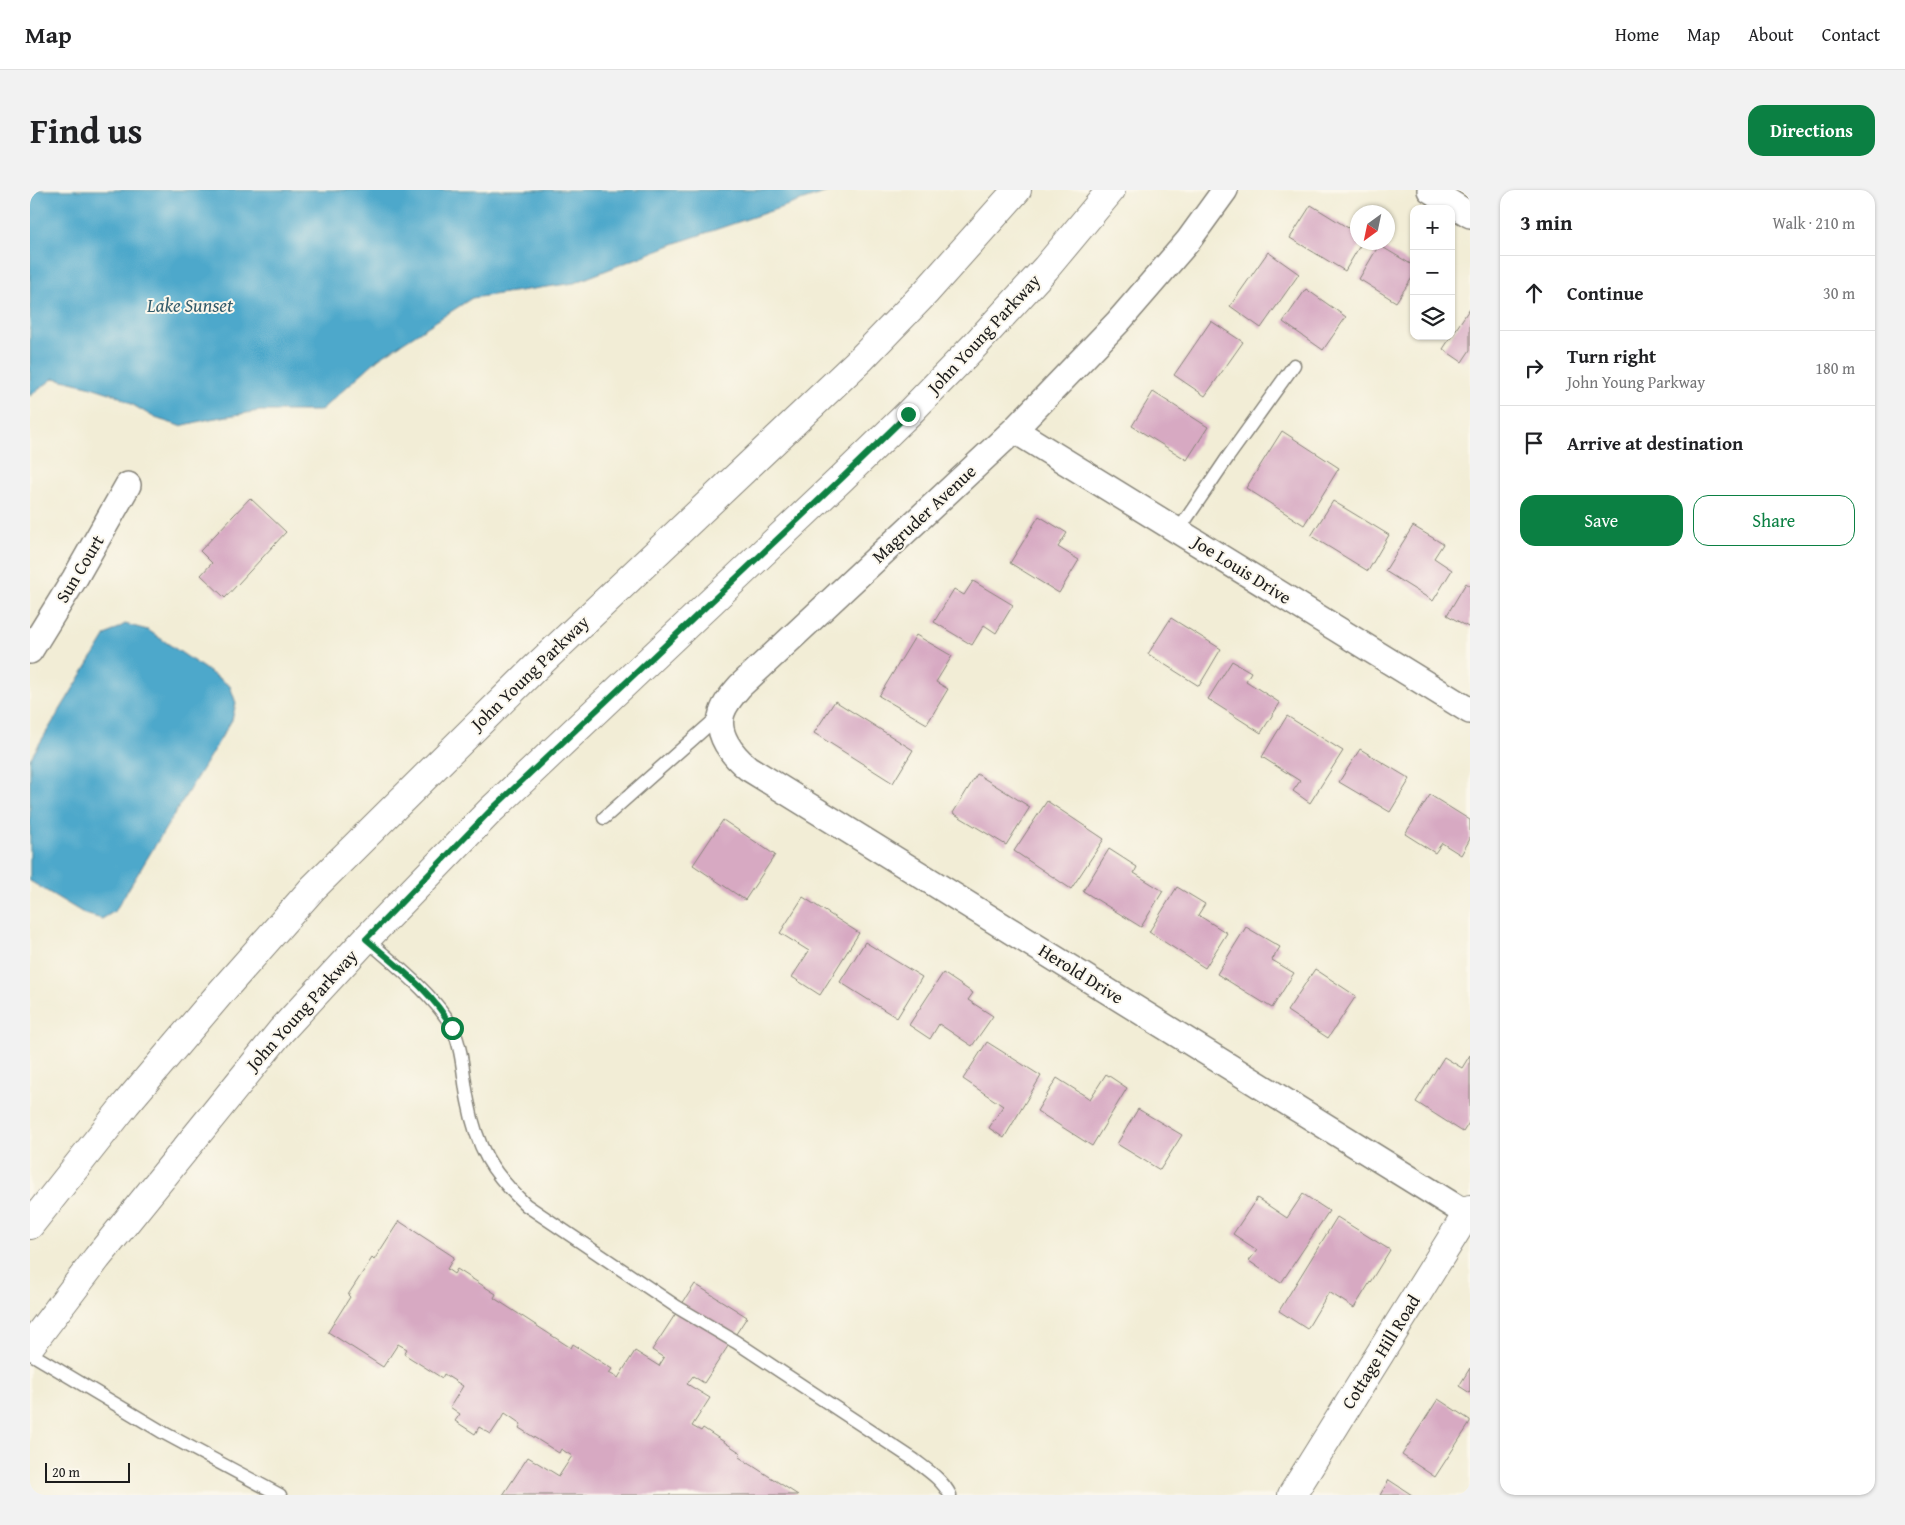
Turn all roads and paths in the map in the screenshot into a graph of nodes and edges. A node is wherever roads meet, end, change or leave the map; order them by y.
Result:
1 (1017, 190) edge
2 (1111, 190) edge
3 (1225, 190) edge
4 (1433, 191) edge
5 (1470, 215) edge
6 (1294, 365) dead end
7 (1014, 430) junction
8 (128, 485) dead end
9 (1178, 531) junction
10 (30, 651) edge
11 (1470, 711) edge
12 (721, 714) junction
13 (604, 818) dead end
14 (366, 939) junction
15 (1469, 1211) edge
16 (30, 1225) edge
17 (30, 1346) edge
18 (30, 1353) edge
19 (280, 1495) edge
20 (950, 1495) edge
21 (1292, 1495) edge

1 - 16 main road, John Young Parkway
2 - 14 main road, John Young Parkway
3 - 7 street, Magruder Avenue
4 - 5 street
6 - 9 lane
7 - 9 street, Joe Louis Drive
7 - 12 street, Magruder Avenue
8 - 10 street, Sun Court
9 - 11 street, Joe Louis Drive
12 - 13 lane, Magruder Avenue
12 - 15 street, Herold Drive
14 - 17 main road, John Young Parkway
14 - 20 lane
15 - 21 main road, Cottage Hill Road
18 - 19 lane

